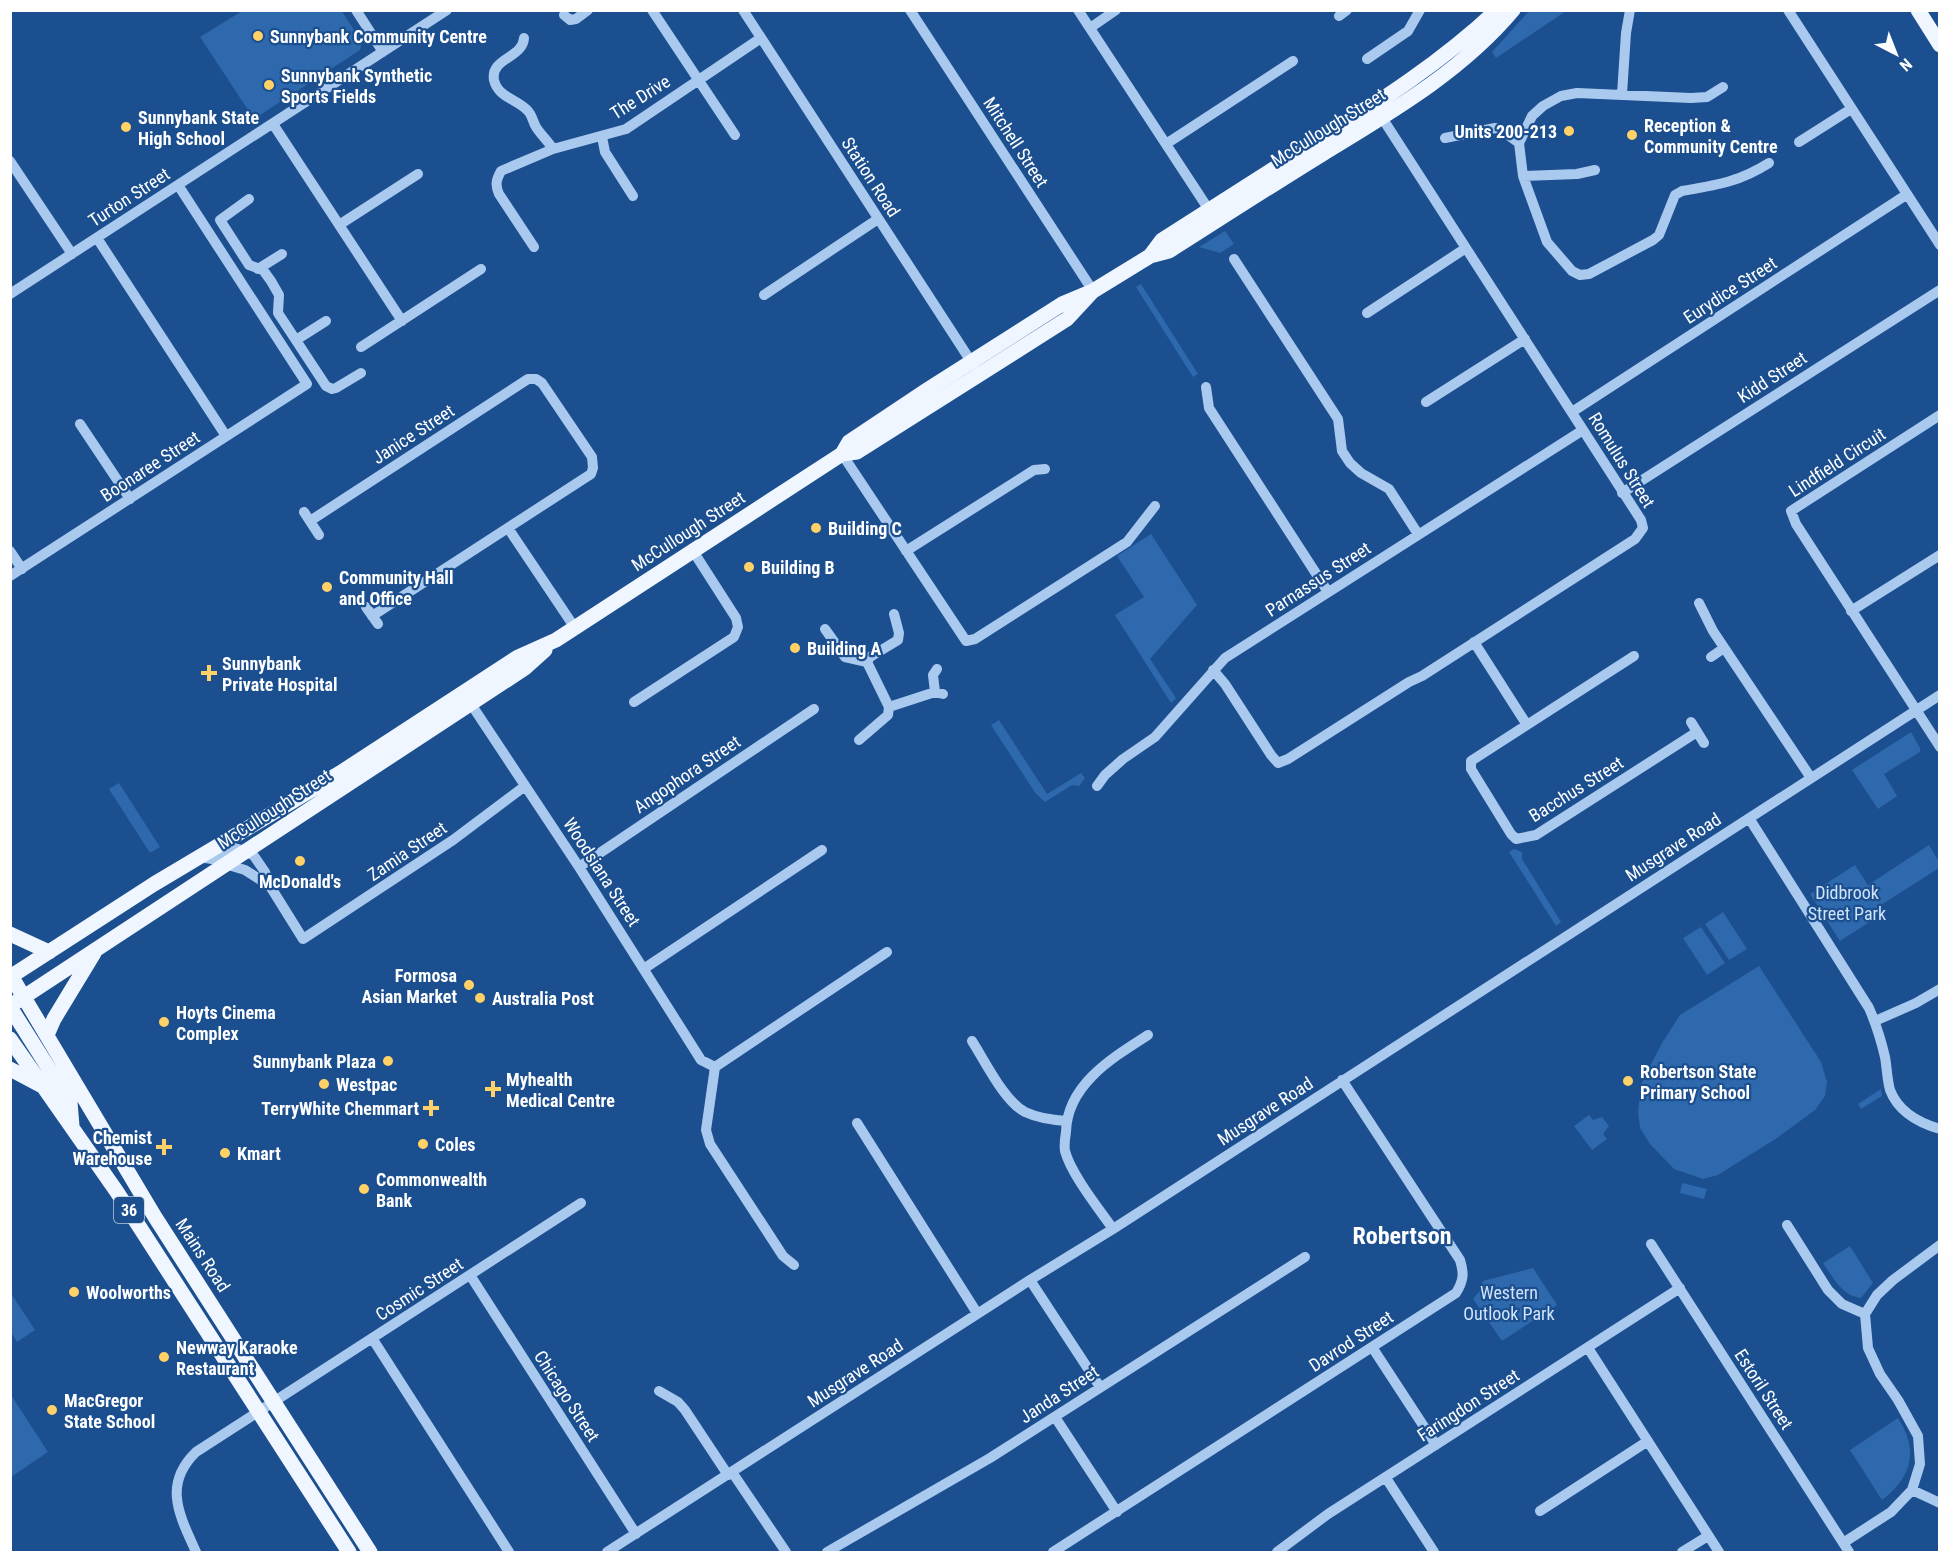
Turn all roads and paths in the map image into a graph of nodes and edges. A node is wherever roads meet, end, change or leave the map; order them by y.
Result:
1 (356, 10) edge
2 (447, 10) edge
3 (588, 10) edge
4 (652, 10) edge
5 (743, 10) edge
6 (910, 10) edge
7 (1078, 10) edge
8 (1116, 10) edge
9 (1420, 10) edge
10 (1497, 10) edge
11 (1513, 10) edge
12 (1630, 10) edge
13 (1788, 10) edge
14 (1918, 10) edge
15 (564, 15) dead end
16 (1090, 28) junction
17 (524, 38) dead end
18 (761, 38) junction
19 (1940, 45) edge
20 (383, 52) junction
21 (1367, 58) dead end
22 (1293, 62) dead end
23 (697, 80) junction
24 (1723, 87) dead end
25 (1622, 94) junction
26 (1851, 109) junction
27 (1378, 111) junction
28 (273, 124) junction
29 (735, 135) dead end
30 (602, 137) junction
31 (1445, 138) dead end
32 (1799, 142) dead end
33 (1519, 143) junction
34 (1166, 144) junction
35 (553, 149) junction
36 (10, 161) edge
37 (1769, 163) dead end
38 (1595, 170) dead end
39 (418, 174) dead end
40 (1523, 176) junction
41 (178, 185) junction
42 (1906, 195) junction
43 (633, 196) dead end
44 (249, 199) dead end
45 (1213, 215) junction
46 (878, 219) junction
47 (339, 225) junction
48 (98, 238) junction
49 (1938, 238) edge
50 (534, 247) dead end
51 (1466, 248) junction
52 (72, 254) junction
53 (282, 254) dead end
54 (1234, 259) dead end
55 (258, 269) junction
56 (481, 269) dead end
57 (1940, 290) edge
58 (1093, 291) junction
59 (10, 294) edge
60 (765, 295) dead end
61 (1367, 313) dead end
62 (326, 321) dead end
63 (402, 321) junction
64 (1525, 339) junction
65 (296, 340) junction
66 (361, 347) dead end
67 (975, 368) junction
68 (361, 373) dead end
69 (1206, 387) dead end
70 (1426, 402) dead end
71 (1572, 412) junction
72 (1940, 415) edge
73 (80, 424) dead end
74 (1583, 430) junction
75 (226, 436) junction
76 (842, 454) junction
77 (1046, 469) dead end
78 (1622, 493) junction
79 (130, 499) junction
80 (1155, 506) dead end
81 (508, 528) junction
82 (1418, 534) junction
83 (319, 535) dead end
84 (10, 551) edge
85 (693, 551) junction
86 (906, 551) junction
87 (1940, 555) edge
88 (22, 569) junction
89 (10, 576) edge
90 (1328, 592) junction
91 (1699, 603) dead end
92 (1851, 611) junction
93 (894, 614) dead end
94 (372, 615) dead end
95 (575, 628) junction
96 (825, 629) dead end
97 (1474, 642) junction
98 (1724, 648) junction
99 (1634, 656) dead end
100 (1711, 657) dead end
101 (867, 662) junction
102 (937, 669) dead end
103 (1213, 670) junction
104 (1940, 695) edge
105 (467, 698) junction
106 (634, 702) dead end
107 (889, 707) junction
108 (814, 709) dead end
109 (1916, 710) junction
110 (1690, 722) dead end
111 (1527, 725) junction
112 (1697, 732) junction
113 (859, 740) dead end
114 (1704, 743) dead end
115 (1940, 747) edge
116 (1811, 778) junction
117 (525, 786) junction
118 (1097, 786) dead end
119 (1749, 818) junction
120 (246, 850) junction
121 (822, 850) dead end
122 (198, 857) junction
123 (225, 864) junction
124 (579, 867) junction
125 (270, 886) junction
126 (10, 934) edge
127 (96, 950) junction
128 (49, 952) junction
129 (887, 952) dead end
130 (645, 968) junction
131 (11, 976) edge
132 (1940, 989) edge
133 (25, 997) junction
134 (10, 1006) edge
135 (1875, 1021) junction
136 (47, 1035) junction
137 (1148, 1035) dead end
138 (10, 1039) edge
139 (972, 1041) dead end
140 (715, 1067) junction
141 (10, 1069) edge
142 (1342, 1080) junction
143 (45, 1088) junction
144 (1066, 1121) junction
145 (857, 1123) dead end
146 (72, 1126) junction
147 (1940, 1129) edge
148 (581, 1203) dead end
149 (1787, 1226) dead end
150 (1113, 1229) junction
151 (1651, 1244) dead end
152 (1940, 1245) edge
153 (1305, 1257) dead end
154 (794, 1265) dead end
155 (470, 1275) junction
156 (1030, 1280) junction
157 (1680, 1288) junction
158 (977, 1313) junction
159 (1865, 1314) junction
160 (372, 1338) junction
161 (1372, 1347) junction
162 (1588, 1348) junction
163 (1100, 1387) junction
164 (659, 1391) dead end
165 (274, 1402) junction
166 (258, 1412) junction
167 (1055, 1417) junction
168 (1648, 1441) junction
169 (1436, 1444) junction
170 (730, 1474) junction
171 (1386, 1478) junction
172 (1912, 1490) junction
173 (1940, 1503) edge
174 (1540, 1511) dead end
175 (1117, 1512) junction
176 (636, 1534) junction
177 (1708, 1536) junction
178 (1846, 1548) edge
179 (196, 1552) edge
180 (349, 1552) edge
181 (370, 1552) edge
182 (509, 1552) edge
183 (607, 1552) edge
184 (786, 1552) edge
185 (827, 1552) edge
186 (1053, 1552) edge
187 (1277, 1552) edge
188 (1434, 1552) edge
189 (1682, 1552) edge
190 (1719, 1552) edge

1 - 20 street
2 - 20 street, Turton Street
3 - 15 street
4 - 23 street
5 - 18 street, Station Road
6 - 58 street, Mitchell Street
7 - 16 street
8 - 16 street
9 - 21 street
10 - 27 main road, McCullough Street
11 - 27 main road, McCullough Street
12 - 25 street
13 - 26 street
14 - 19 main road
16 - 34 street
17 - 35 street
18 - 23 street, The Drive
18 - 46 street, Station Road
20 - 28 street, Turton Street
22 - 34 street
23 - 29 street
23 - 30 street, The Drive
24 - 25 street
25 - 33 street
26 - 32 street
26 - 42 street
27 - 45 main road, McCullough Street
27 - 51 street, Romulus Street
28 - 41 street, Turton Street
28 - 47 street
30 - 35 street, The Drive
30 - 43 street
31 - 33 street
33 - 40 street
34 - 45 street
35 - 50 street, The Drive
36 - 52 street
37 - 40 street
38 - 40 street
39 - 47 street
41 - 48 street, Turton Street
41 - 75 street, Boonaree Street
42 - 49 street
42 - 71 street, Eurydice Street
44 - 55 street
45 - 58 main road, McCullough Street
46 - 60 street
46 - 67 street, Station Road
47 - 63 street
48 - 52 street, Turton Street
48 - 75 street
51 - 61 street
51 - 64 street, Romulus Street
52 - 59 street, Turton Street
53 - 55 street
54 - 82 street
55 - 65 street
56 - 63 street
57 - 78 street, Kidd Street
58 - 67 main road, McCullough Street
62 - 65 street
63 - 66 street
64 - 70 street
64 - 71 street, Romulus Street
65 - 68 street
67 - 76 main road, McCullough Street
69 - 90 street
71 - 74 street, Romulus Street
72 - 92 street, Lindfield Circuit
73 - 79 street
74 - 78 street, Romulus Street
74 - 82 street, Parnassus Street
75 - 79 street, Boonaree Street
76 - 85 main road, McCullough Street
76 - 86 street
77 - 86 street
78 - 97 street, Romulus Street
79 - 88 street, Boonaree Street
80 - 86 street
81 - 83 street, Janice Street
81 - 94 street
81 - 95 street
82 - 90 street, Parnassus Street
84 - 88 street
85 - 95 main road, McCullough Street
85 - 106 street
87 - 92 street
88 - 89 street, Boonaree Street
90 - 103 street, Parnassus Street
91 - 98 street
92 - 109 street, Lindfield Circuit
93 - 101 street
95 - 105 main road, McCullough Street
96 - 101 street
97 - 103 street, Romulus Street
97 - 111 street
98 - 100 street
98 - 116 street
99 - 111 street
101 - 107 street
102 - 107 street
103 - 118 street, Parnassus Street
104 - 109 street, Musgrave Road
105 - 117 street, Woodsiana Street
105 - 120 main road, McCullough Street
105 - 122 main road, McCullough Street
107 - 113 street
108 - 124 street, Angophora Street
109 - 115 street, Lindfield Circuit
109 - 116 street, Musgrave Road
110 - 112 street
111 - 112 street, Bacchus Street
112 - 114 street
116 - 119 street, Musgrave Road
117 - 124 street, Woodsiana Street
117 - 125 street, Zamia Street
119 - 135 street
119 - 142 street, Musgrave Road
120 - 122 street
120 - 123 main road, McCullough Street
120 - 125 street
121 - 130 street
122 - 128 main road, McCullough Street
123 - 125 street
123 - 127 main road, McCullough Street
124 - 130 street, Woodsiana Street
126 - 128 main road
127 - 133 main road, McCullough Street
127 - 136 main road
128 - 131 main road, McCullough Street
129 - 140 street
130 - 140 street, Woodsiana Street
131 - 133 main road, Mains Road / 36
132 - 135 street
133 - 134 main road, McCullough Street
133 - 136 main road, Mains Road / 36
134 - 146 main road
135 - 147 street
136 - 165 main road, Mains Road / 36
137 - 144 street
138 - 143 main road, 36
139 - 144 street
140 - 154 street
141 - 143 main road
142 - 150 street, Musgrave Road
142 - 161 street, Davrod Street
143 - 146 main road, 36
144 - 150 street
145 - 158 street
146 - 166 main road, 36
148 - 155 street, Cosmic Street
149 - 159 street
150 - 156 street, Musgrave Road
151 - 157 street, Estoril Street
152 - 159 street
153 - 163 street, Janda Street
155 - 160 street, Cosmic Street
155 - 176 street, Chicago Street
156 - 158 street, Musgrave Road
156 - 163 street
157 - 162 street, Faringdon Street
157 - 178 street, Estoril Street
158 - 170 street, Musgrave Road
159 - 172 street
160 - 165 street, Cosmic Street
160 - 182 street
161 - 169 street
161 - 175 street, Davrod Street
162 - 168 street
162 - 169 street, Faringdon Street
163 - 167 street, Janda Street
164 - 170 street
165 - 166 street, Cosmic Street
165 - 181 main road, Mains Road / 36
166 - 179 street, Cosmic Street
166 - 180 main road, 36
167 - 175 street
167 - 185 street, Janda Street
168 - 174 street
168 - 177 street
169 - 171 street, Faringdon Street
170 - 176 street, Musgrave Road
170 - 184 street
171 - 187 street, Faringdon Street
171 - 188 street
172 - 173 street
172 - 178 street
175 - 186 street, Davrod Street
176 - 183 street, Musgrave Road
177 - 189 street
177 - 190 street

